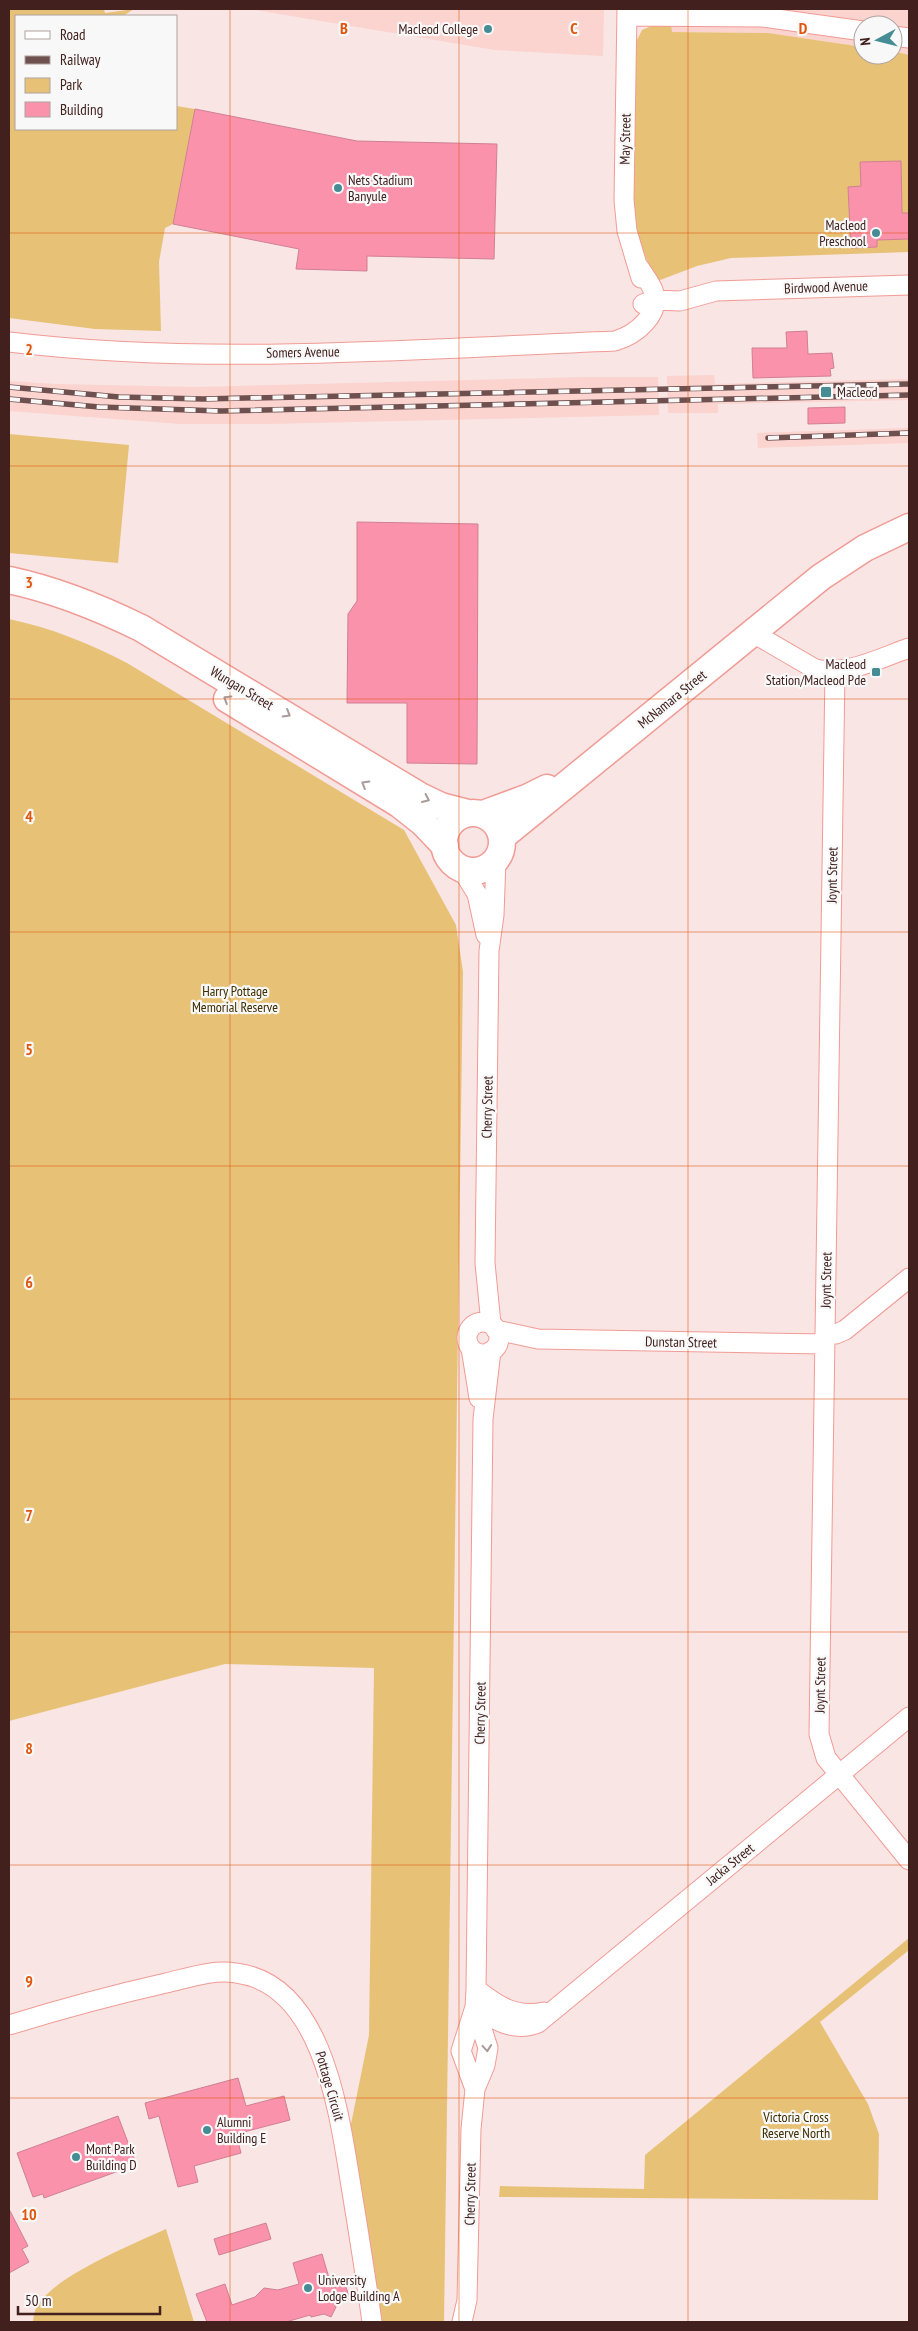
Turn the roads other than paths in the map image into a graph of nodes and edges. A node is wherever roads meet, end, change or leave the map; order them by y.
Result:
1 (627, 12) edge
2 (853, 30) edge
3 (909, 285) edge
4 (650, 304) junction
5 (9, 342) edge
6 (909, 528) edge
7 (9, 580) edge
8 (9, 596) edge
9 (753, 633) junction
10 (909, 648) edge
11 (835, 671) junction
12 (592, 765) junction
13 (475, 814) junction
14 (445, 846) junction
15 (499, 849) junction
16 (461, 868) junction
17 (489, 950) junction
18 (485, 1263) junction
19 (909, 1278) edge
20 (472, 1326) junction
21 (493, 1338) junction
22 (825, 1339) junction
23 (471, 1348) junction
24 (483, 1418) junction
25 (909, 1717) edge
26 (839, 1774) junction
27 (909, 1860) edge
28 (475, 1998) junction
29 (9, 2025) edge
30 (475, 2089) junction
31 (467, 2300) junction
32 (372, 2322) edge
33 (462, 2322) edge
34 (472, 2322) edge

1 - 2 street
1 - 4 street, May Street
3 - 4 street, Birdwood Avenue
4 - 5 street, Somers Avenue
6 - 9 street, McNamara Street
7 -> 13 street, Wungan Street
14 -> 8 street, Wungan Street
9 - 11 street
9 - 12 street, McNamara Street
10 - 11 street
11 - 22 street, Joynt Street
12 - 13 street, McNamara Street
12 - 15 street, McNamara Street
13 - 14 street
13 - 15 street
14 - 16 street
15 - 16 street
15 - 17 street, Cherry Street
16 - 17 street, Cherry Street
17 - 18 street, Cherry Street
18 - 20 street, Cherry Street
18 - 21 street, Cherry Street
19 - 22 street, Dunstan Street
20 - 21 street
20 - 23 street, Cherry Street
21 - 22 street, Dunstan Street
21 - 23 street
21 - 24 street, Cherry Street
22 - 26 street, Joynt Street
23 - 24 street, Cherry Street
24 - 28 street, Cherry Street
25 - 26 street, Jacka Street
26 - 27 street, Joynt Street
26 - 28 street, Jacka Street
28 -> 30 street, Cherry Street
28 - 30 street, Cherry Street
29 - 32 street, Pottage Circuit
30 - 31 street, Cherry Street
31 - 33 street, Cherry Street
31 - 34 street, Cherry Street

